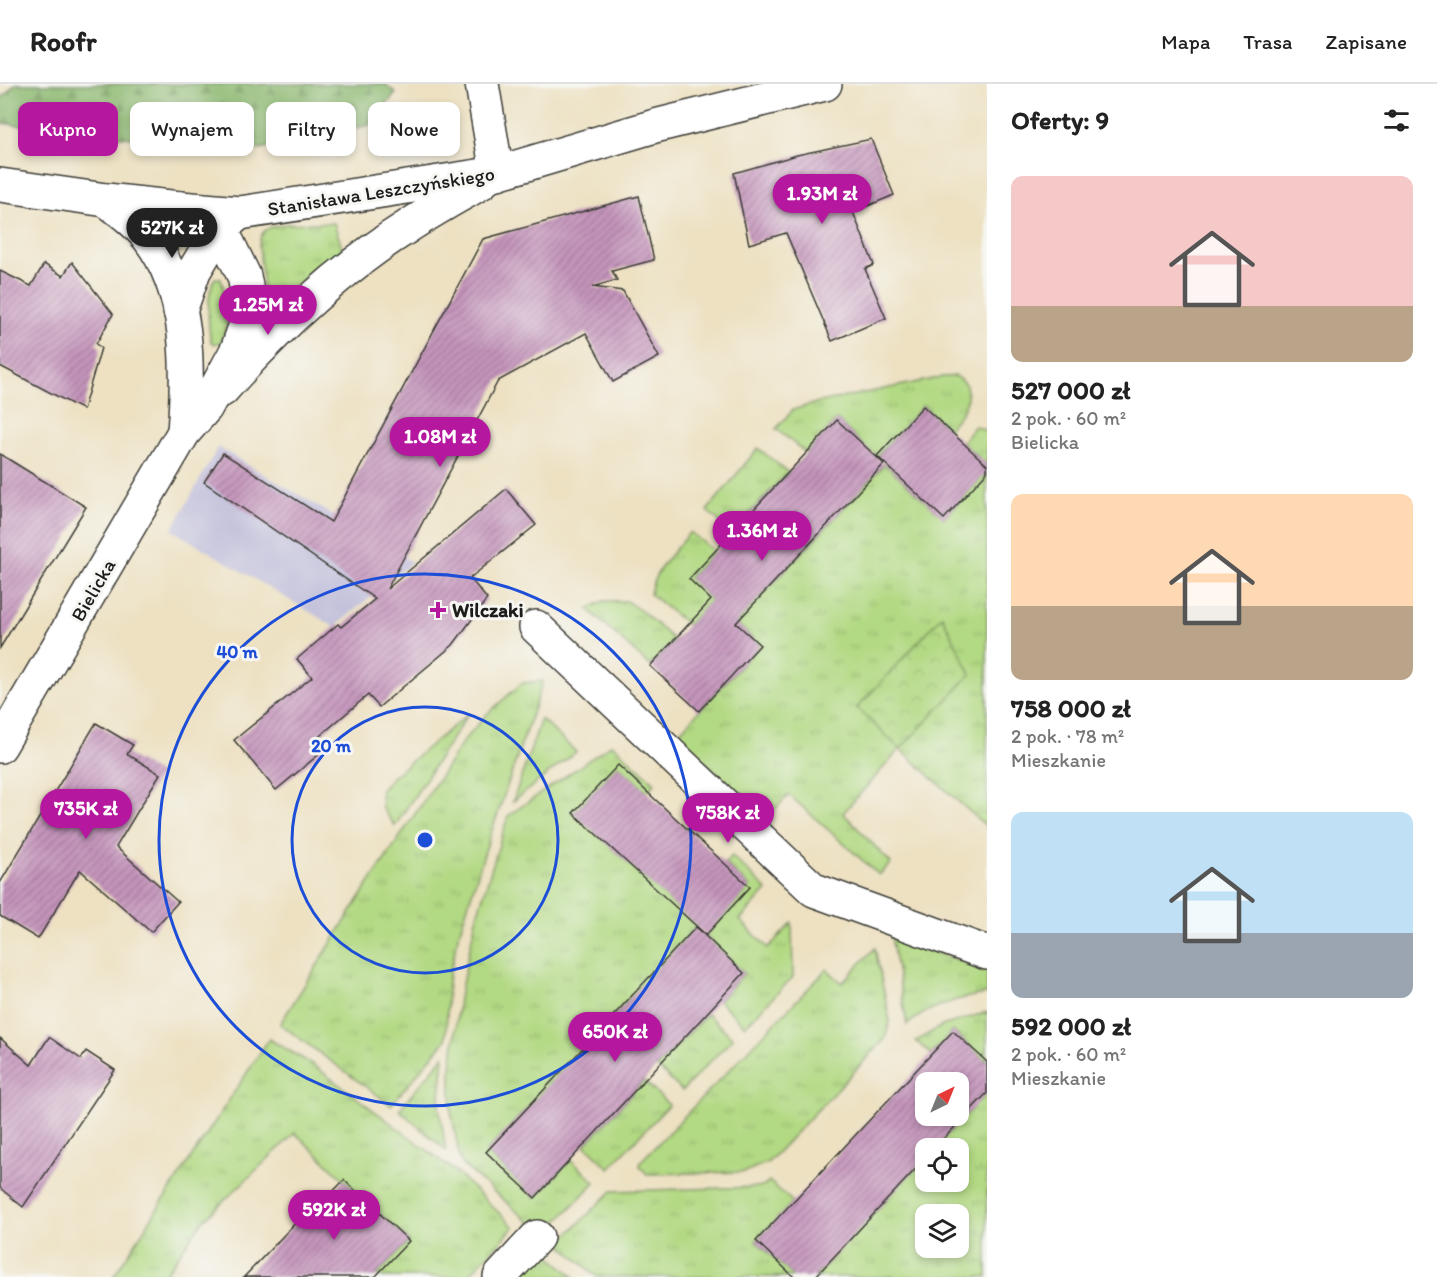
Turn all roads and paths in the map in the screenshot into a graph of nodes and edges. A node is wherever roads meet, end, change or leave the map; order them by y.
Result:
1 (482, 84) edge
2 (825, 84) edge
3 (497, 173) junction
4 (0, 185) edge
5 (106, 200) junction
6 (229, 222) junction
7 (180, 311) junction
8 (206, 407) junction
9 (184, 432) junction
10 (536, 627) dead end
11 (0, 746) edge
12 (987, 953) edge
13 (537, 1237) dead end
14 (500, 1277) edge

1 - 3 street
2 - 3 street, Stanisława Leszczyńskiego
3 - 6 street, Stanisława Leszczyńskiego
3 - 8 street
4 - 5 street
5 - 6 street, Bielicka
5 - 7 street, Bielicka
6 - 7 street
6 - 8 street, Bielicka
7 - 9 street, Bielicka
8 - 9 street, Bielicka
9 - 11 street, Bielicka
10 - 12 street
13 - 14 street

